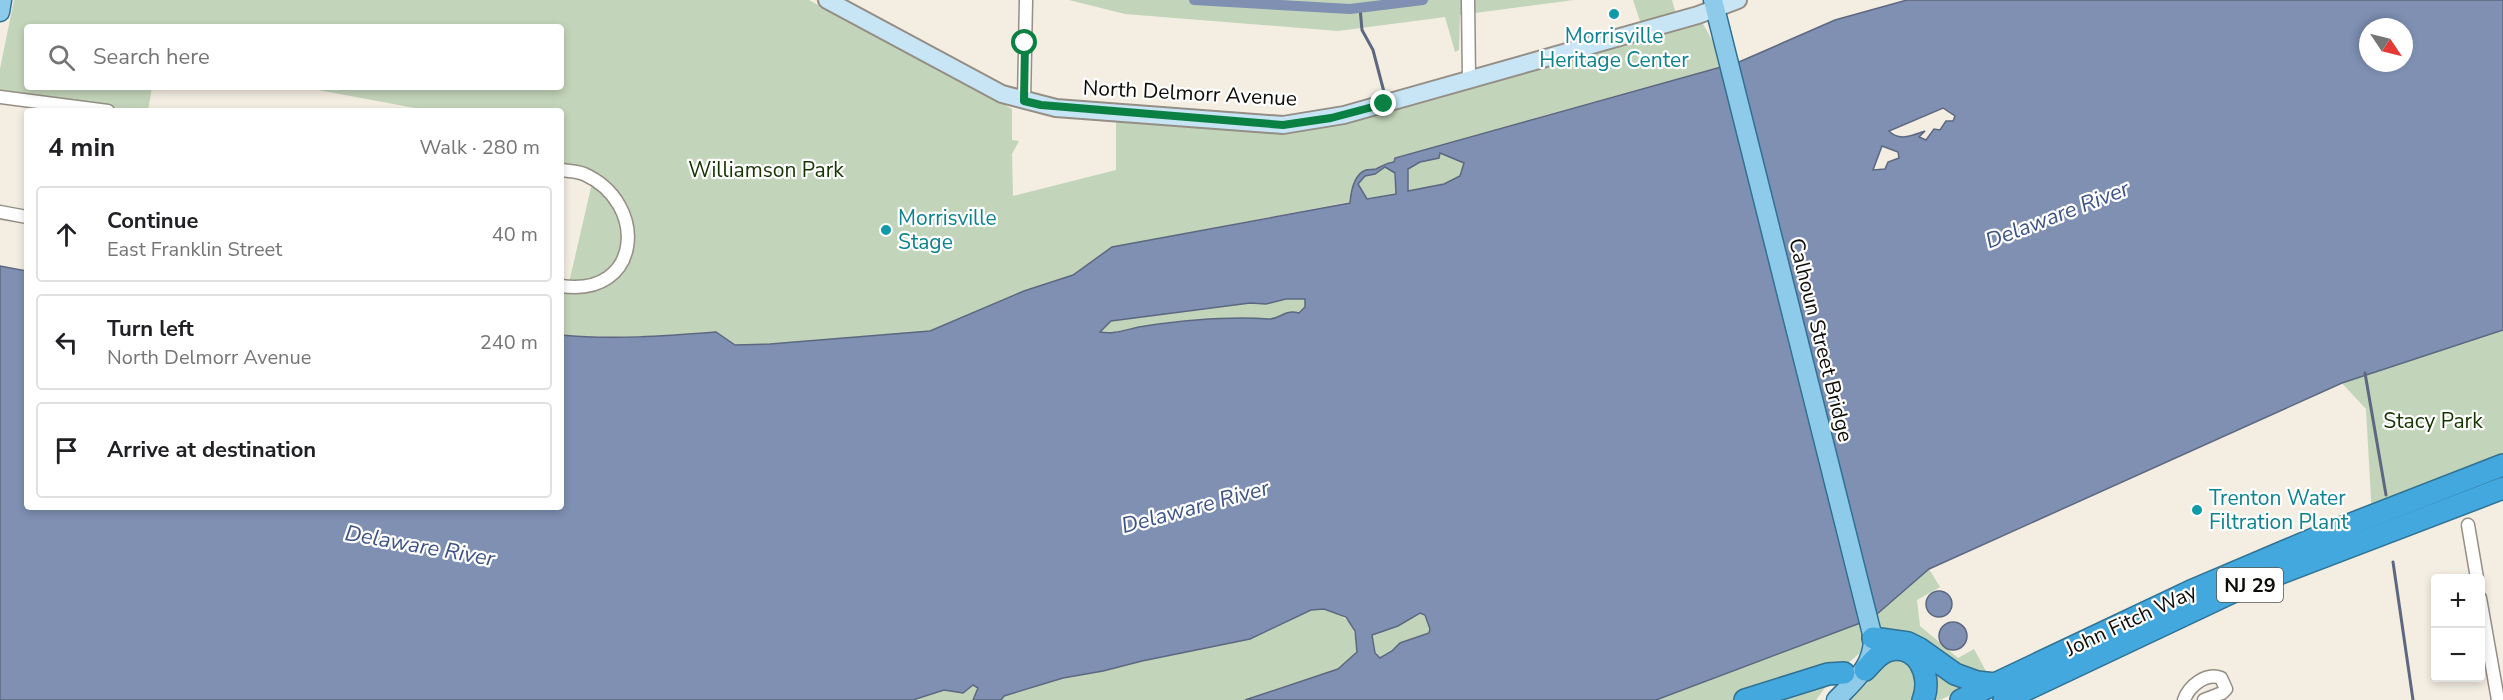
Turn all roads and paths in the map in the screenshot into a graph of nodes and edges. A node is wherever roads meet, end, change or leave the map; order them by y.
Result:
1 (2, 0) edge
2 (827, 0) edge
3 (1026, 0) edge
4 (1467, 0) edge
5 (1738, 0) edge
6 (1714, 4) edge
7 (0, 12) edge
8 (1469, 80) junction
9 (0, 97) edge
10 (1024, 101) junction
11 (85, 108) edge
12 (564, 170) edge
13 (0, 212) edge
14 (24, 216) edge
15 (564, 286) edge
16 (2503, 465) edge
17 (2503, 488) edge
18 (2468, 525) dead end
19 (2476, 574) edge
20 (2485, 622) edge
21 (1872, 638) junction
22 (1854, 672) junction
23 (1999, 692) edge
24 (1745, 700) edge
25 (1822, 700) edge
26 (1836, 700) edge
27 (1923, 700) edge
28 (1961, 700) edge
29 (2184, 700) edge
30 (2204, 700) edge
31 (2498, 700) edge

1 - 7 main road
2 - 10 main road, North Delmorr Avenue
3 - 10 street
4 - 8 street
5 - 6 main road, North Delmorr Avenue
6 - 8 main road, North Delmorr Avenue
6 - 21 main road, Calhoun Street Bridge
8 - 10 main road, North Delmorr Avenue
9 - 11 street
12 - 15 street
13 - 14 street
16 - 23 highway, John Fitch Way / NJ 29
17 - 23 highway, John Fitch Way / NJ 29
18 - 19 street
20 - 31 street
21 - 22 main road
21 - 23 highway
22 - 24 highway
22 - 25 main road
22 - 26 main road
22 - 27 highway
23 - 28 highway, John Fitch Way / NJ 29
29 - 30 street

